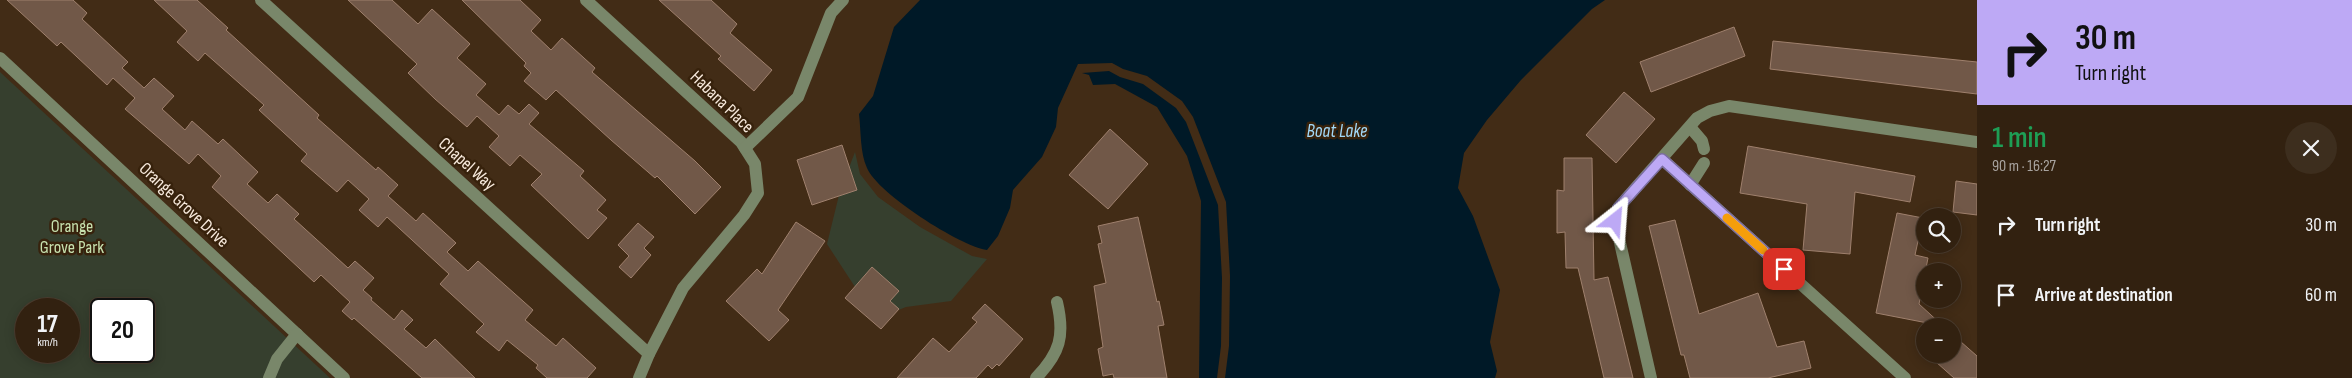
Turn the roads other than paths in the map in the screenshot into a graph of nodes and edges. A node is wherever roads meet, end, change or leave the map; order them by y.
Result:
1 (261, 0) edge
2 (586, 0) edge
3 (843, 0) edge
4 (0, 58) edge
5 (1690, 127) junction
6 (1977, 142) edge
7 (745, 148) junction
8 (1704, 149) dead end
9 (1662, 159) junction
10 (1704, 163) dead end
11 (1690, 185) junction
12 (1057, 302) dead end
13 (297, 334) junction
14 (649, 354) junction
15 (269, 378) edge
16 (344, 378) edge
17 (639, 378) edge
18 (1036, 378) edge
19 (1651, 378) edge
20 (1905, 378) edge

1 - 14 street, Chapel Way
2 - 7 street, Habana Place
3 - 7 street
4 - 13 street, Orange Grove Drive
5 - 6 street
5 - 8 street
5 - 9 street
7 - 14 street, Habana Place
9 - 11 street
9 - 19 street
10 - 11 street
11 - 20 street
12 - 18 street
13 - 15 street
13 - 16 street, Orange Grove Drive
14 - 17 street, Habana Place

